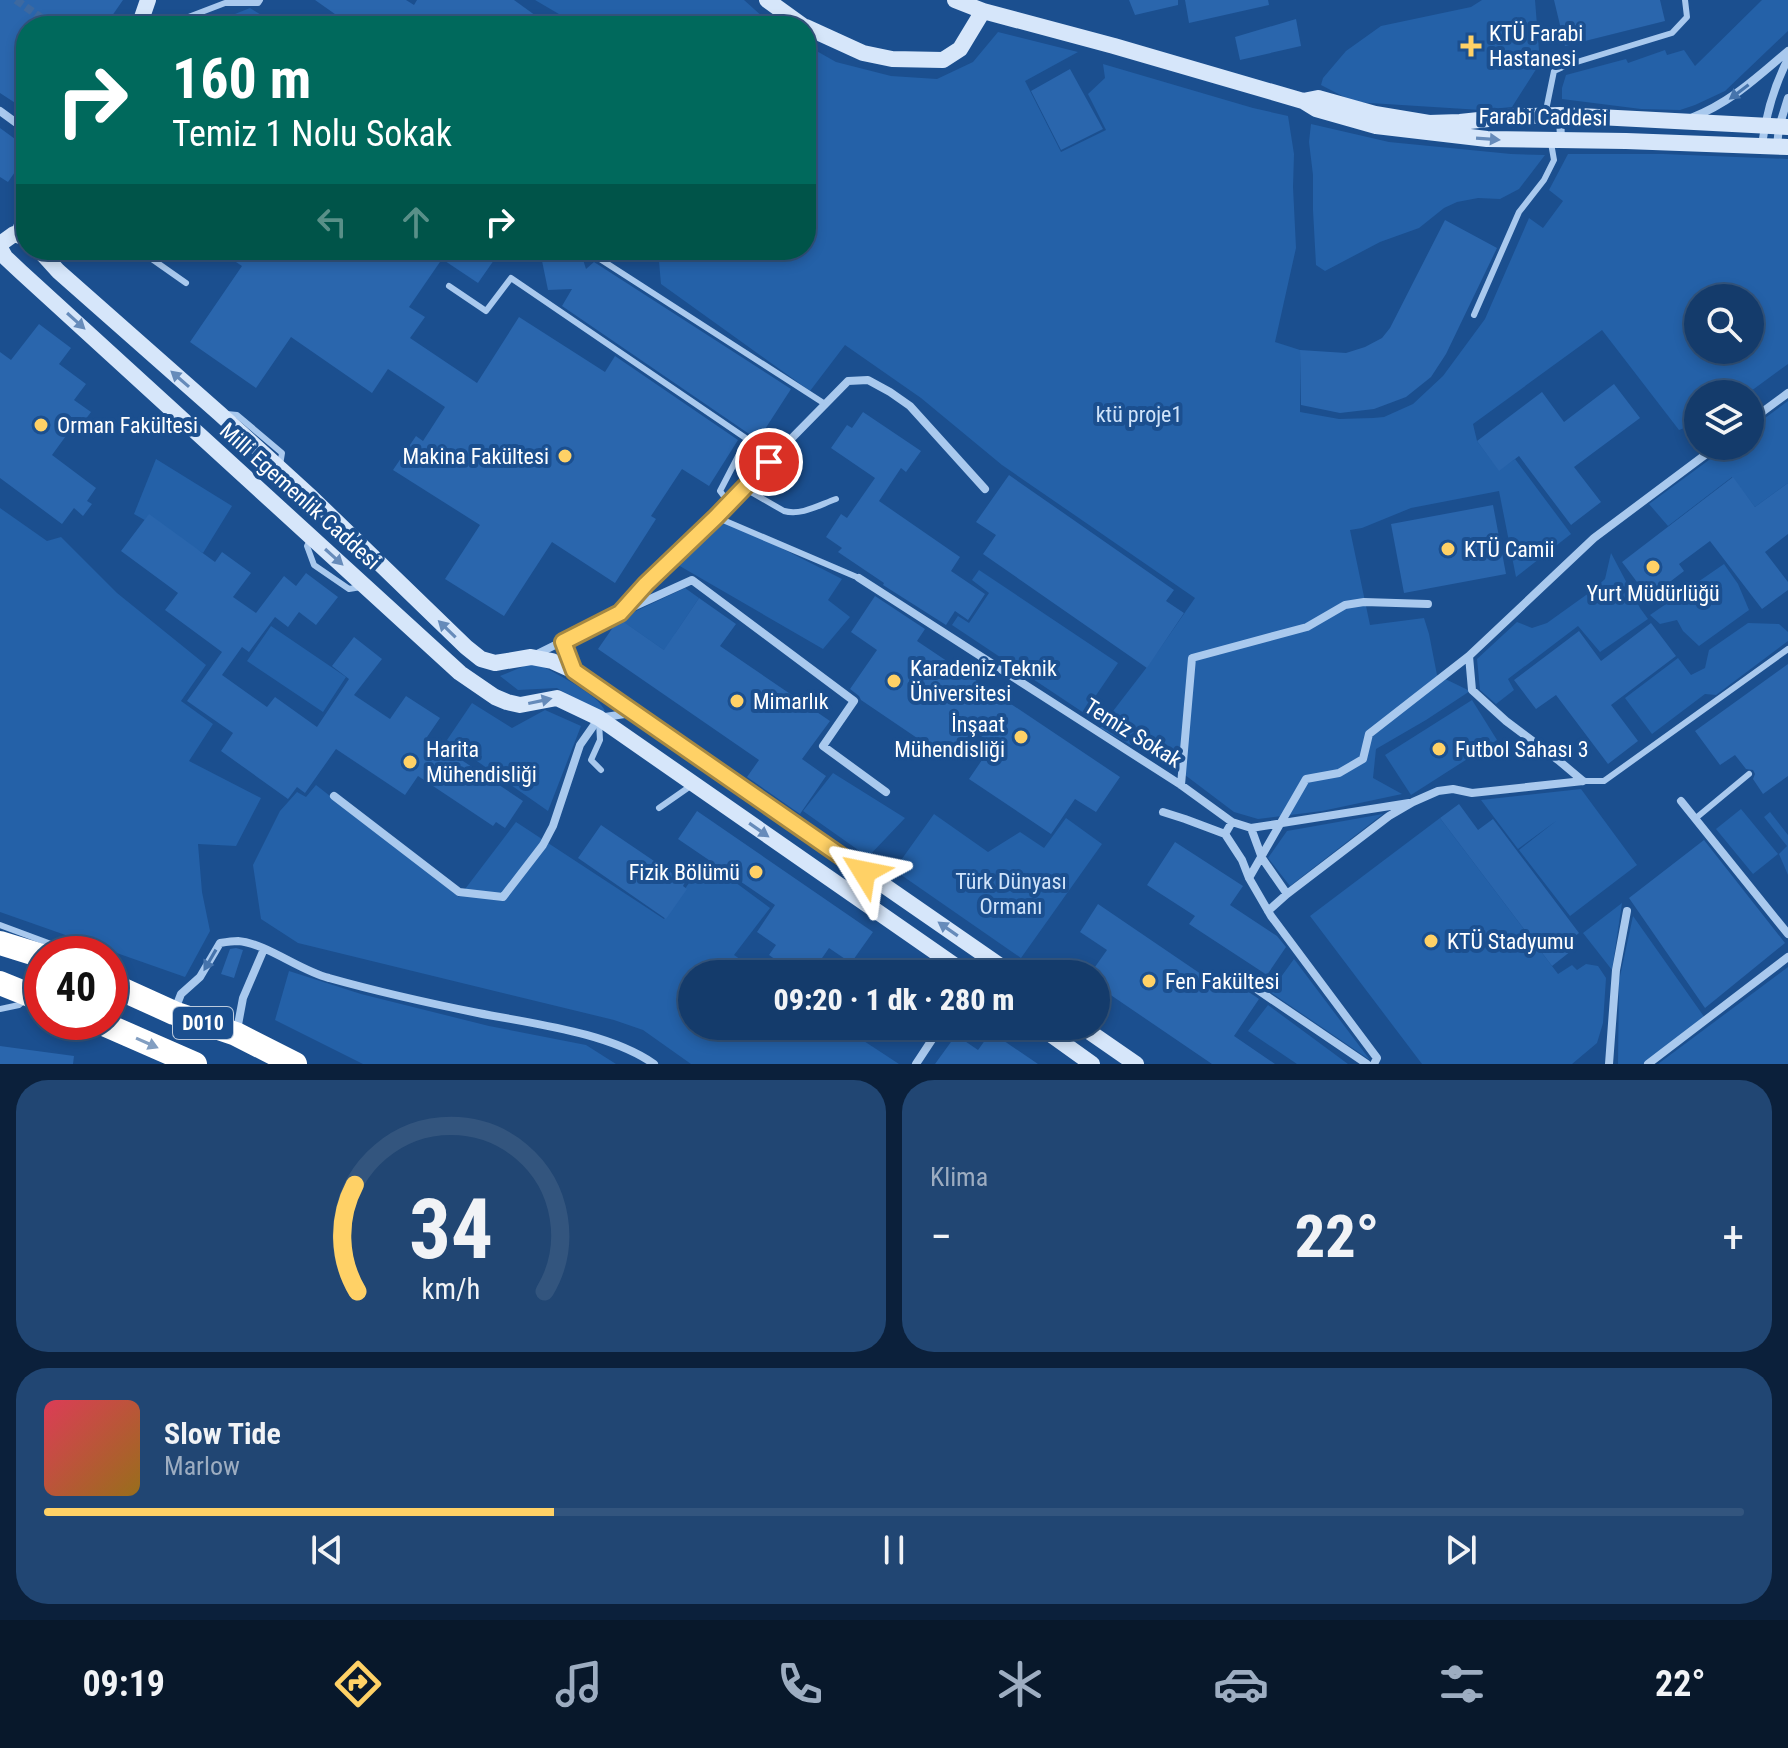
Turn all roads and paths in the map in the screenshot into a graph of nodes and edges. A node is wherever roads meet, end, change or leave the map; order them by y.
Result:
1 (260, 0) edge
2 (767, 0) edge
3 (955, 0) edge
4 (1685, 0) edge
5 (983, 11) junction
6 (191, 16) edge
7 (789, 16) edge
8 (816, 32) edge
9 (1788, 51) edge
10 (1788, 59) edge
11 (1788, 98) edge
12 (1303, 101) junction
13 (1545, 116) junction
14 (1682, 122) junction
15 (1777, 126) edge
16 (1527, 140) junction
17 (1555, 140) junction
18 (1776, 146) edge
19 (10, 241) edge
20 (48, 260) edge
21 (60, 260) edge
22 (153, 260) edge
23 (602, 260) edge
24 (58, 271) junction
25 (186, 283) dead end
26 (449, 286) dead end
27 (42, 290) junction
28 (1474, 315) dead end
29 (1788, 393) edge
30 (825, 404) junction
31 (1764, 411) edge
32 (1698, 460) edge
33 (744, 488) junction
34 (985, 489) dead end
35 (836, 499) dead end
36 (729, 503) junction
37 (716, 517) junction
38 (859, 578) joint
39 (1428, 604) dead end
40 (620, 613) junction
41 (563, 642) junction
42 (1788, 649) edge
43 (1469, 656) junction
44 (531, 657) junction
45 (495, 663) junction
46 (574, 671) junction
47 (484, 689) junction
48 (633, 713) junction
49 (599, 718) junction
50 (601, 770) dead end
51 (1749, 774) dead end
52 (1583, 781) junction
53 (693, 784) junction
54 (1181, 785) junction
55 (886, 792) dead end
56 (334, 796) dead end
57 (1681, 801) dead end
58 (1413, 802) junction
59 (659, 808) dead end
60 (1163, 812) dead end
61 (1696, 818) junction
62 (1232, 822) junction
63 (1279, 824) junction
64 (1251, 828) junction
65 (1225, 834) junction
66 (1262, 858) junction
67 (1249, 878) junction
68 (1287, 894) junction
69 (1268, 911) junction
70 (1627, 911) dead end
71 (0, 925) edge
72 (1788, 934) edge
73 (30, 936) edge
74 (0, 943) edge
75 (264, 949) junction
76 (24, 950) edge
77 (1788, 957) edge
78 (947, 960) edge
79 (992, 960) edge
80 (0, 983) edge
81 (1252, 986) dead end
82 (128, 991) edge
83 (24, 993) edge
84 (24, 1003) edge
85 (0, 1009) edge
86 (174, 1013) junction
87 (236, 1034) junction
88 (128, 1035) edge
89 (932, 1040) edge
90 (1059, 1040) edge
91 (1101, 1040) edge
92 (195, 1064) edge
93 (295, 1064) edge
94 (654, 1064) edge
95 (916, 1064) edge
96 (1092, 1064) edge
97 (1136, 1064) edge
98 (1367, 1064) edge
99 (1374, 1064) edge
100 (1609, 1064) edge
101 (1648, 1064) edge

1 - 6 lane
2 - 7 street
3 - 5 street, Farabi Caddesi
4 - 13 lane
5 - 8 street
5 - 12 street, Farabi Caddesi
9 -> 14 street
10 - 15 street
11 - 15 street
12 - 13 street, Farabi Caddesi
12 -> 16 street, Farabi Caddesi
13 - 14 street, Farabi Caddesi
13 - 16 street
13 - 17 street
14 - 15 street, Farabi Caddesi
15 - 18 street
15 - 18 street
16 - 17 street, Farabi Caddesi
17 - 18 street, Farabi Caddesi
17 - 28 lane
19 - 27 street, Milli Egemenlik Caddesi
20 - 24 street, Milli Egemenlik Caddesi
21 - 24 street
22 - 25 lane
23 - 30 lane
24 - 27 street
45 -> 24 street, Milli Egemenlik Caddesi
26 - 36 lane
27 -> 47 street, Milli Egemenlik Caddesi
29 - 31 street
30 - 33 street
30 - 34 street
32 - 43 street
33 - 35 lane
33 - 36 street
36 - 37 street
37 - 38 lane, Temiz Sokak
37 - 40 street
38 - 54 street, Temiz Sokak
39 - 54 street
40 - 41 street
40 - 55 street
41 - 44 street
41 - 46 street
42 - 52 lane
43 - 52 street
43 - 63 street
44 - 45 street
44 - 46 street
45 - 47 street
46 - 48 street
47 -> 49 street, Milli Egemenlik Caddesi
48 - 49 street
79 -> 48 street
49 - 50 lane
49 - 53 street, Milli Egemenlik Caddesi
49 - 56 street
51 - 61 lane
52 - 58 street
53 - 59 lane
53 -> 78 street, Milli Egemenlik Caddesi
54 - 62 street, Temiz Sokak
57 - 61 street
58 - 63 street
58 - 68 street
60 - 65 street
61 - 72 street
62 - 64 street, Temiz Sokak
62 - 65 street
63 - 64 street
63 - 66 street
64 - 66 street
65 - 67 street
66 - 67 street
66 - 68 street
67 - 69 street
68 - 69 street
69 - 99 street
70 - 100 street
71 - 73 lane
74 - 76 highway
75 -> 86 street
75 - 87 street
75 - 94 street
77 - 101 street
80 - 83 highway
81 - 98 street
82 - 86 highway, D010
84 - 85 lane
86 - 87 highway, D010
87 - 93 highway, D010
88 -> 92 highway, D010
89 - 95 street
90 - 96 street
91 - 97 street

